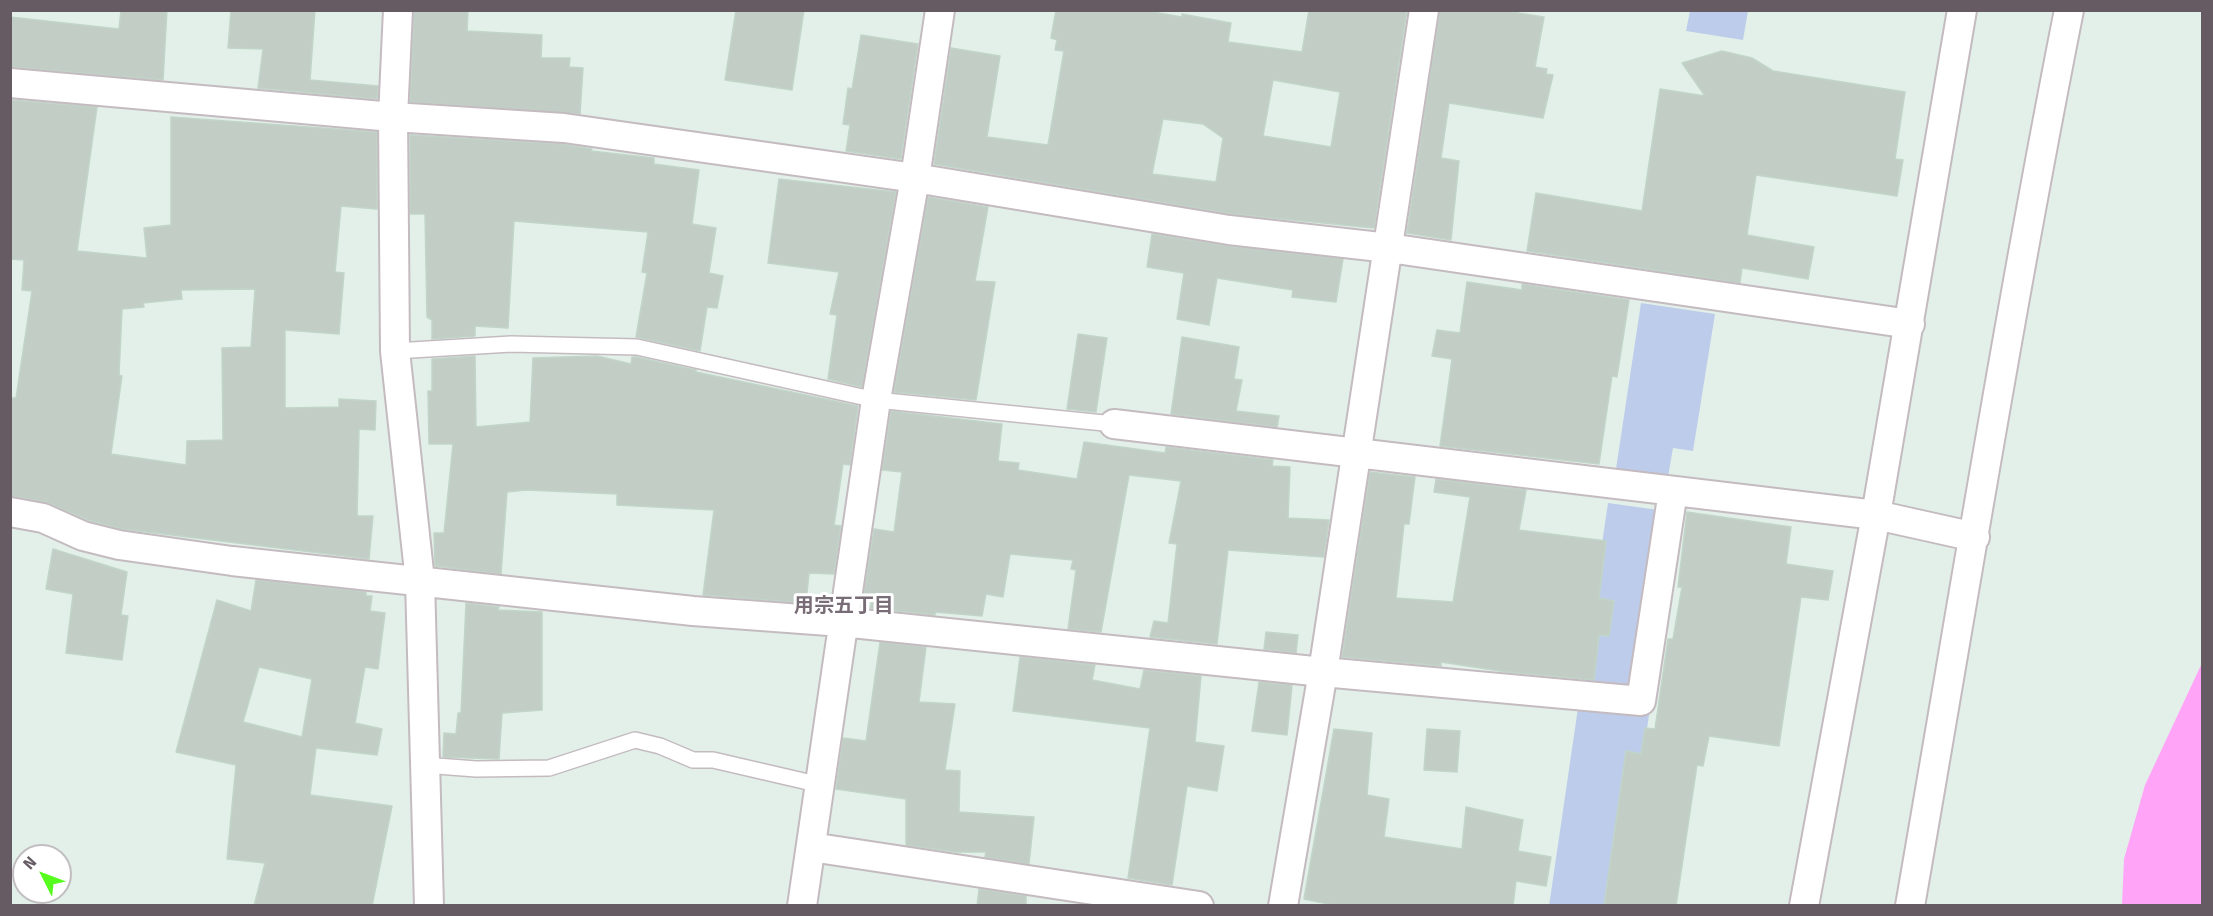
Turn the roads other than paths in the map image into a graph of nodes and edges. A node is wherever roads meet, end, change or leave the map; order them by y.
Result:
1 (398, 10) edge
2 (940, 10) edge
3 (1424, 10) edge
4 (1962, 10) edge
5 (2066, 11) edge
6 (10, 83) edge
7 (393, 117) junction
8 (915, 178) junction
9 (1389, 248) junction
10 (1910, 324) junction
11 (395, 351) junction
12 (876, 399) junction
13 (1114, 424) joint
14 (1358, 454) junction
15 (1673, 491) junction
16 (10, 512) edge
17 (1876, 516) junction
18 (1975, 537) junction
19 (420, 581) junction
20 (842, 622) junction
21 (1323, 672) junction
22 (424, 765) junction
23 (821, 786) junction
24 (811, 847) junction
25 (429, 906) edge
26 (802, 906) edge
27 (1199, 906) edge
28 (1283, 906) edge
29 (1804, 906) edge
30 (1910, 906) edge

1 - 7 street
2 - 8 street
3 - 9 street
4 - 10 street
5 - 18 street
6 - 7 street
7 - 8 street
7 - 11 street
8 - 9 street
8 - 12 street
9 - 10 street
9 - 14 street
10 - 17 street
11 - 12 lane
11 - 19 street
12 - 13 lane
12 - 20 street
13 - 14 street
14 - 15 street
14 - 21 street
15 - 17 street
15 - 21 street
16 - 19 street
17 - 18 street
17 - 29 street
18 - 30 street
19 - 20 street
19 - 22 street
20 - 21 street
20 - 23 street
21 - 28 street
22 - 23 lane
22 - 25 street
23 - 24 street
24 - 26 street
24 - 27 street

